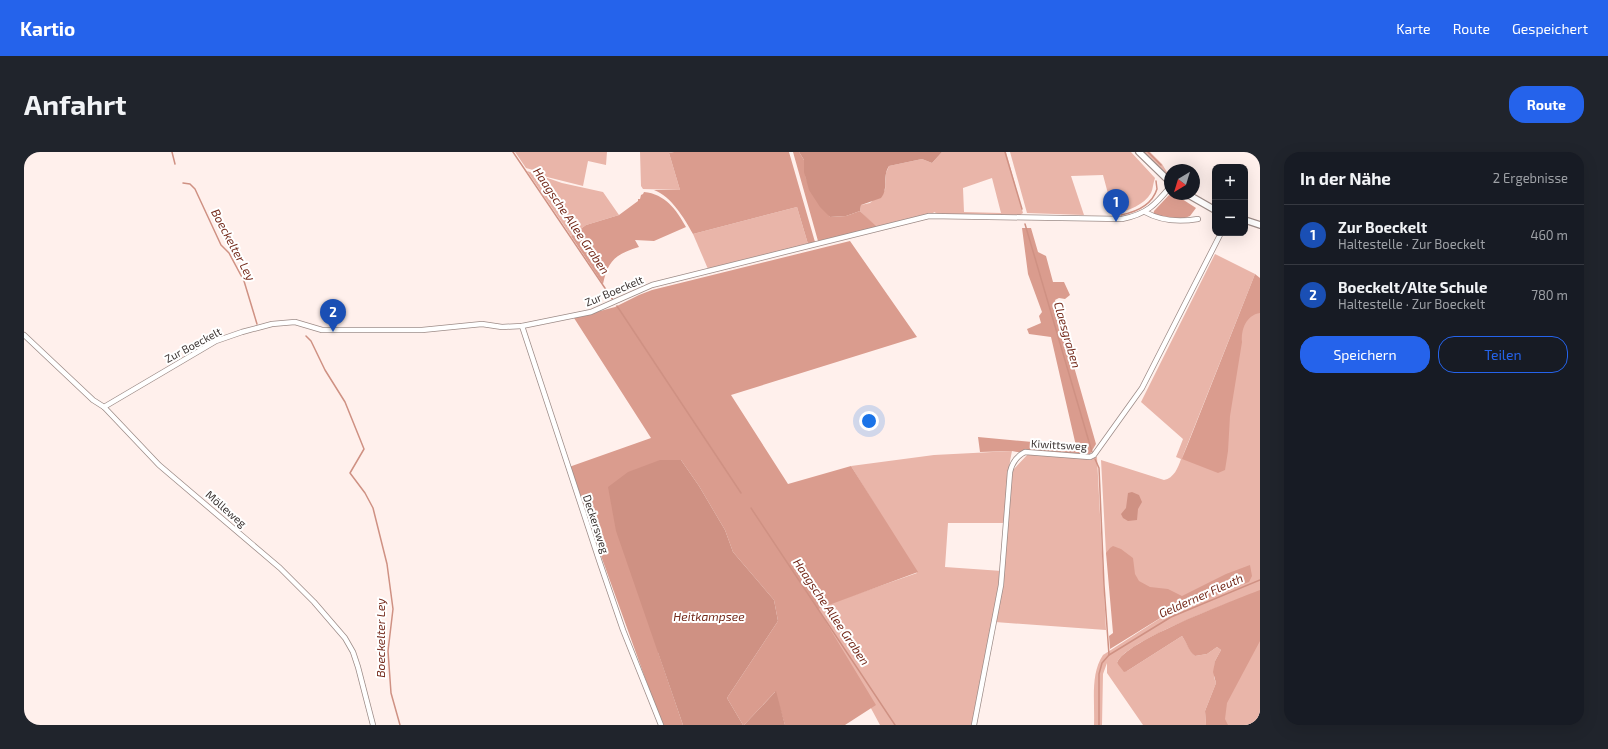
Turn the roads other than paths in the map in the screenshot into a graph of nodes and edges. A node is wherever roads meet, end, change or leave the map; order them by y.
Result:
1 (1139, 152) edge
2 (1164, 176) edge
3 (1164, 194) edge
4 (1198, 200) edge
5 (1212, 208) edge
6 (1145, 212) junction
7 (1198, 219) dead end
8 (1248, 221) edge
9 (1260, 225) edge
10 (1219, 236) edge
11 (522, 326) junction
12 (24, 335) edge
13 (104, 407) junction
14 (373, 725) edge
15 (661, 725) edge
16 (974, 725) edge

1 - 2 street
3 - 6 street, Zur Boeckelt
4 - 5 street
6 - 7 street
6 - 11 street, Zur Boeckelt
8 - 9 street
10 - 16 street, Kiwittsweg
11 - 13 street, Zur Boeckelt
11 - 15 street, Deckersweg
12 - 13 street, Mölleweg
13 - 14 street, Mölleweg

